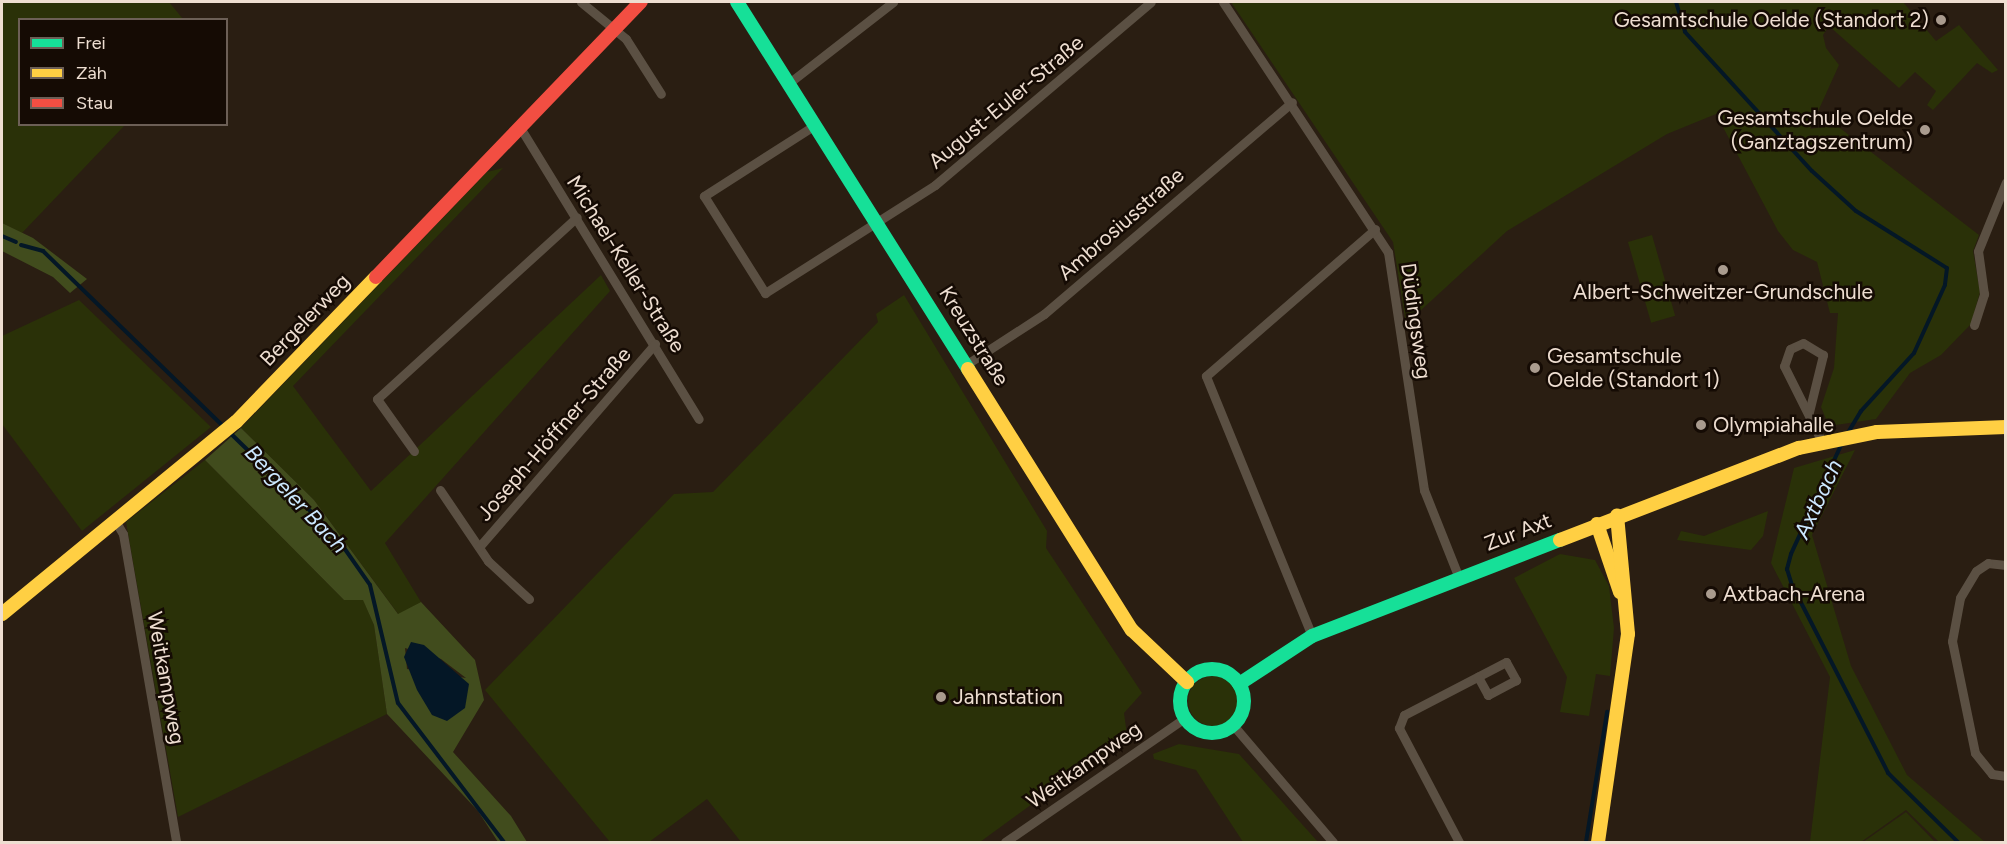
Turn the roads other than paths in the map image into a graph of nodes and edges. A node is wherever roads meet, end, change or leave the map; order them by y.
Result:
1 (581, 2) edge
2 (640, 2) edge
3 (737, 2) edge
4 (893, 2) edge
5 (1151, 2) edge
6 (1223, 2) edge
7 (614, 28) junction
8 (789, 83) junction
9 (661, 94) dead end
10 (1292, 102) junction
11 (815, 125) junction
12 (521, 129) junction
13 (2006, 182) edge
14 (577, 217) junction
15 (878, 222) junction
16 (1375, 229) junction
17 (1974, 325) dead end
18 (656, 344) junction
19 (967, 364) junction
20 (1809, 412) junction
21 (699, 419) dead end
22 (2006, 427) edge
23 (1822, 442) junction
24 (414, 451) dead end
25 (440, 490) dead end
26 (1617, 516) junction
27 (116, 522) junction
28 (1597, 524) junction
29 (479, 547) junction
30 (2006, 565) edge
31 (1459, 578) junction
32 (529, 599) dead end
33 (2, 614) edge
34 (1312, 636) junction
35 (1623, 660) junction
36 (1478, 677) dead end
37 (1187, 682) junction
38 (1239, 684) junction
39 (1185, 718) junction
40 (1233, 726) junction
41 (2006, 776) edge
42 (176, 843) edge
43 (1005, 843) edge
44 (1333, 843) edge
45 (1459, 843) edge
46 (1598, 843) edge

1 - 7 street
2 - 7 street, Bergelerweg
3 - 8 street, Kreuzstraße
4 - 8 street
5 - 15 street, August-Euler-Straße
6 - 10 street, Düdingsweg
7 - 9 street
7 - 12 street, Bergelerweg
8 - 11 street, Kreuzstraße
10 - 16 street, Düdingsweg
10 - 19 street, Ambrosiusstraße
11 - 15 street, Kreuzstraße
11 - 15 street, August-Euler-Straße
12 - 14 street, Michael-Keller-Straße
12 - 27 street, Bergelerweg
13 - 17 street
14 - 18 street, Michael-Keller-Straße
14 - 24 street
15 - 19 street, Kreuzstraße
16 - 31 street, Düdingsweg
16 - 34 street
18 - 21 street, Michael-Keller-Straße
18 - 29 street, Joseph-Höffner-Straße
19 - 37 street, Kreuzstraße
20 - 20 street
20 - 23 street
22 - 23 street, Zur Axt
23 - 26 street, Zur Axt
25 - 29 street, Joseph-Höffner-Straße
26 - 28 street, Zur Axt
26 - 35 street
27 - 33 street, Bergelerweg
27 - 42 street, Weitkampweg
28 - 31 street, Zur Axt
28 - 35 street
29 - 32 street, Joseph-Höffner-Straße
30 - 41 street
31 - 34 street, Zur Axt
34 - 38 street, Zur Axt
35 - 46 street
36 - 45 street
37 - 38 street
37 - 39 street
38 - 40 street
39 - 40 street
39 - 43 street, Weitkampweg
40 - 44 street

